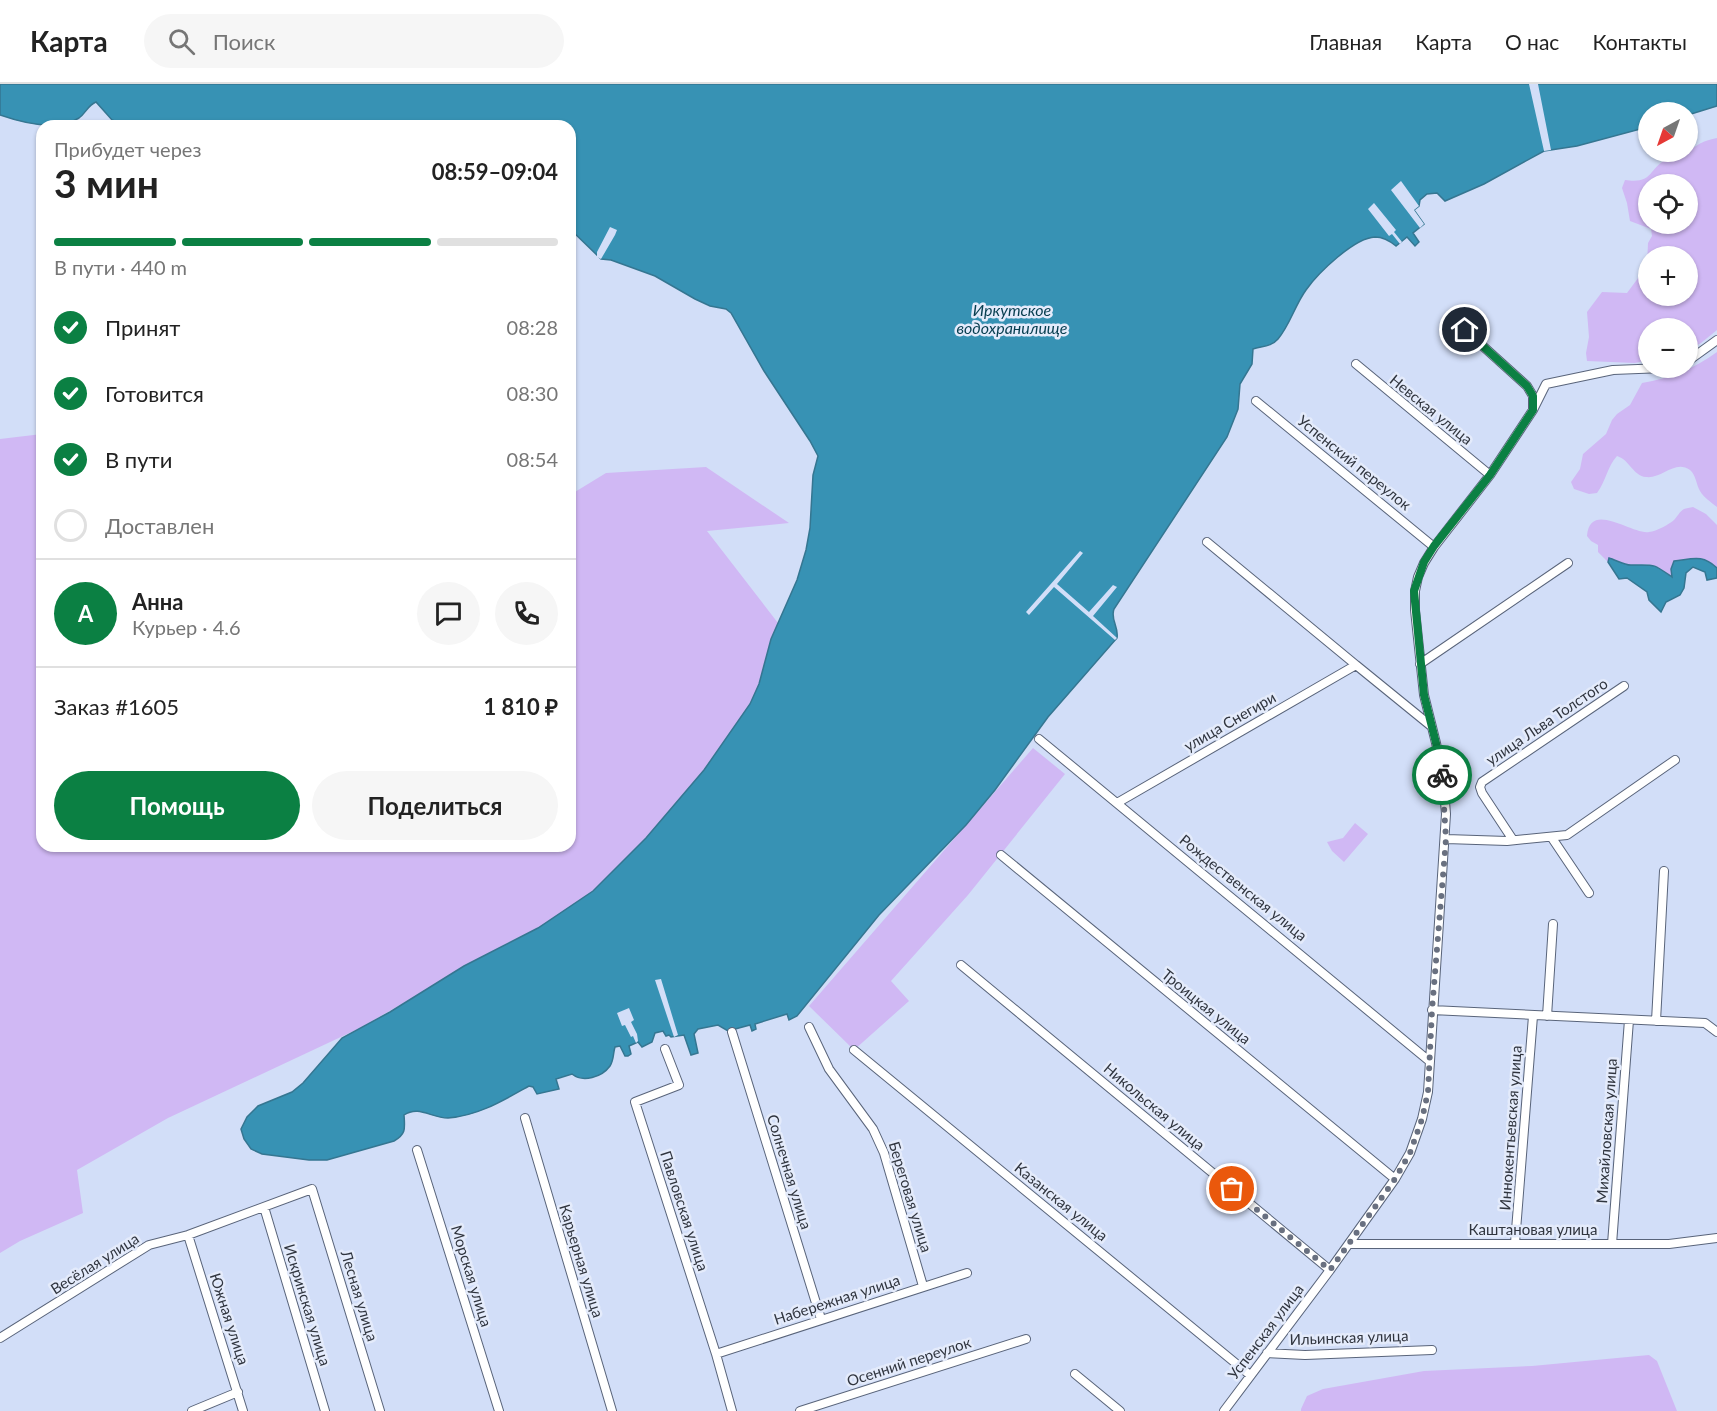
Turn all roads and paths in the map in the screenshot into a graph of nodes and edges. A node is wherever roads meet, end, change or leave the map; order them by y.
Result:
1 (1465, 330) dead end
2 (1717, 340) edge
3 (1698, 354) edge
4 (1356, 364) dead end
5 (1638, 369) edge
6 (1256, 401) dead end
7 (1533, 410) junction
8 (1490, 475) junction
9 (1207, 542) dead end
10 (1434, 546) junction
11 (1568, 563) dead end
12 (1420, 664) junction
13 (1356, 665) junction
14 (1624, 686) dead end
15 (1431, 726) junction
16 (1039, 738) dead end
17 (1675, 760) dead end
18 (1117, 803) junction
19 (1552, 838) junction
20 (1446, 839) junction
21 (1512, 840) junction
22 (1001, 855) dead end
23 (1664, 871) dead end
24 (1589, 893) dead end
25 (1553, 924) dead end
26 (961, 964) dead end
27 (1432, 1010) junction
28 (1533, 1016) junction
29 (1548, 1016) junction
30 (1629, 1020) junction
31 (1656, 1021) junction
32 (809, 1027) dead end
33 (732, 1032) dead end
34 (1717, 1032) edge
35 (665, 1049) dead end
36 (854, 1050) dead end
37 (1428, 1060) junction
38 (525, 1118) dead end
39 (417, 1150) dead end
40 (1395, 1179) junction
41 (312, 1189) joint
42 (264, 1208) junction
43 (188, 1235) junction
44 (1717, 1238) edge
45 (1515, 1243) junction
46 (1348, 1244) junction
47 (1612, 1244) junction
48 (1330, 1270) junction
49 (967, 1273) dead end
50 (923, 1286) junction
51 (820, 1319) junction
52 (0, 1338) edge
53 (1026, 1339) dead end
54 (1432, 1350) dead end
55 (1267, 1353) junction
56 (716, 1354) junction
57 (1075, 1374) dead end
58 (1250, 1375) junction
59 (238, 1392) junction
60 (192, 1411) edge
61 (243, 1411) edge
62 (325, 1411) edge
63 (380, 1411) edge
64 (498, 1411) edge
65 (612, 1411) edge
66 (732, 1411) edge
67 (800, 1411) edge
68 (1120, 1411) edge
69 (1224, 1411) edge

1 - 7 street
2 - 3 street
4 - 8 street, Невская улица
5 - 7 street, Успенская улица
6 - 10 street, Успенский переулок
7 - 8 street, Успенская улица
8 - 10 street, Успенская улица
9 - 13 street
10 - 12 street, Успенская улица
11 - 12 street
12 - 15 street, Успенская улица
13 - 15 street
13 - 18 street, улица Снегири
14 - 21 street, улица Льва Толстого
15 - 20 street, Успенская улица
16 - 18 street, Рождественская улица
17 - 19 street
18 - 37 street, Рождественская улица
19 - 21 street
19 - 24 street
20 - 21 street
20 - 27 street, Успенская улица
22 - 40 street, Троицкая улица
23 - 31 street
25 - 29 street
26 - 48 street, Никольская улица
27 - 28 street
27 - 37 street, Успенская улица
28 - 29 street
28 - 45 street, Иннокентьевская улица
29 - 30 street
30 - 31 street
30 - 47 street, Михайловская улица
31 - 34 street
32 - 50 street, Береговая улица
33 - 51 street, Солнечная улица
35 - 56 street, Павловская улица
36 - 58 street, Казанская улица
37 - 40 street, Успенская улица
38 - 65 street, Карьерная улица
39 - 64 street, Морская улица
40 - 46 street, Успенская улица
41 - 42 street, Весёлая улица
41 - 63 street, Лесная улица
42 - 43 street, Весёлая улица
42 - 62 street, Искринская улица
43 - 52 street, Весёлая улица
43 - 59 street, Южная улица
44 - 47 street, Каштановая улица
45 - 46 street, Каштановая улица
45 - 47 street, Каштановая улица
46 - 48 street, Успенская улица
48 - 55 street, Успенская улица
49 - 50 street, Набережная улица
50 - 51 street, Набережная улица
51 - 56 street, Набережная улица
53 - 67 street, Осенний переулок
54 - 55 street, Ильинская улица
55 - 58 street, Успенская улица
56 - 66 street, Павловская улица
57 - 68 street
58 - 69 street, Успенская улица
59 - 60 street
59 - 61 street, Южная улица

